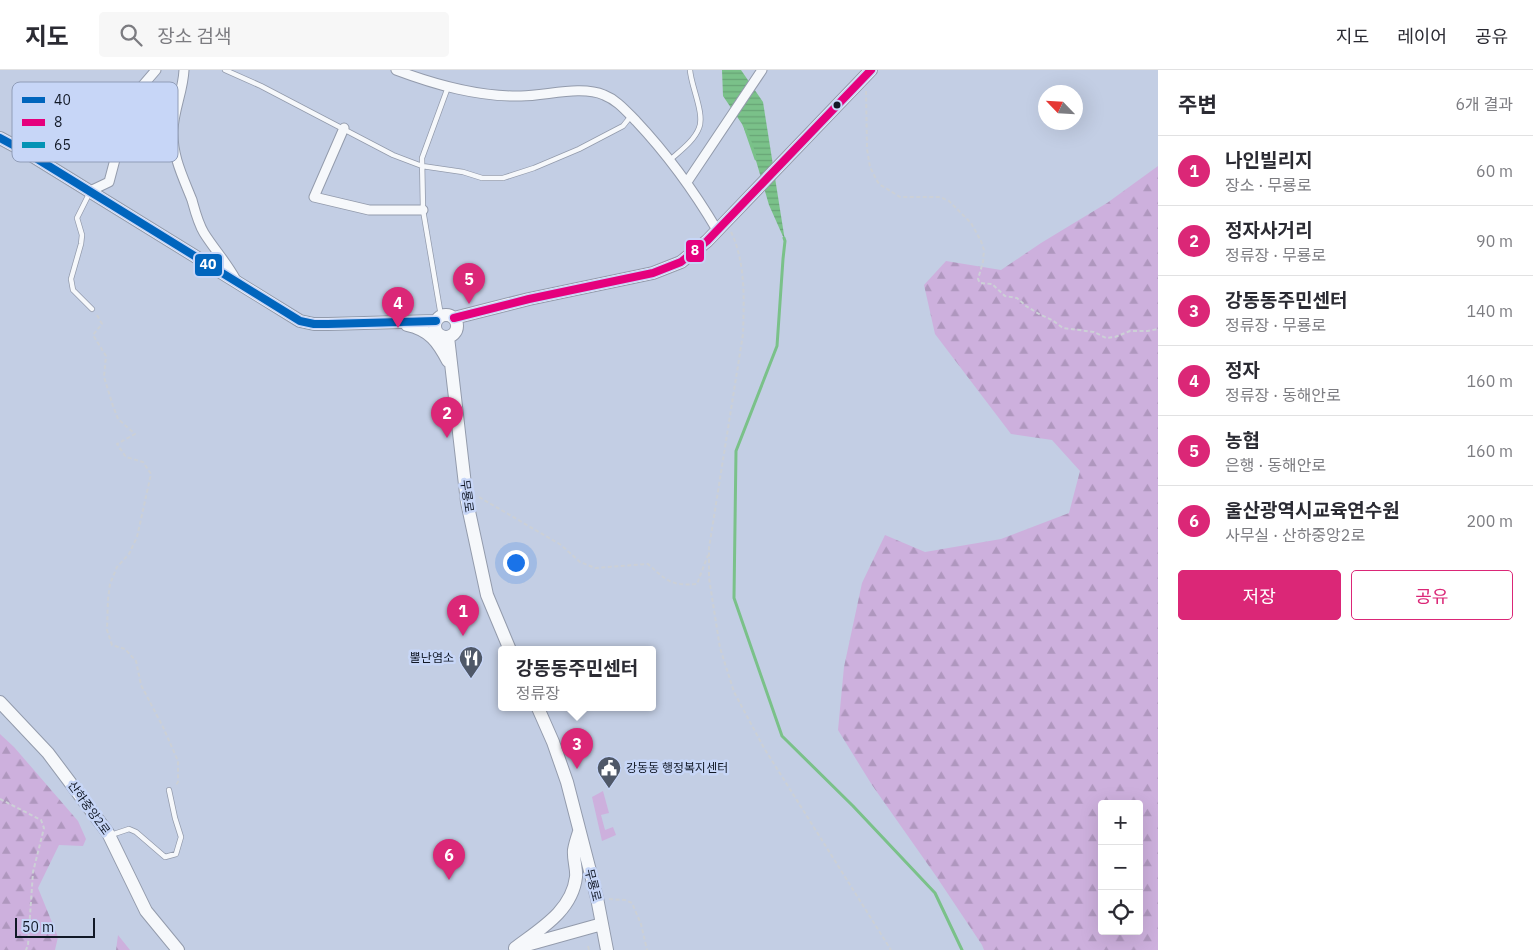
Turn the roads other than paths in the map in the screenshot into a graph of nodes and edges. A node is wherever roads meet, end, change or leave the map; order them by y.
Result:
1 (156, 70) edge
2 (184, 70) edge
3 (225, 70) edge
4 (396, 70) edge
5 (690, 70) edge
6 (762, 70) edge
7 (868, 74) edge
8 (146, 82) edge
9 (448, 87) junction
10 (178, 102) edge
11 (631, 116) junction
12 (344, 128) junction
13 (0, 138) edge
14 (12, 144) edge
15 (670, 160) junction
16 (42, 162) edge
17 (114, 162) edge
18 (178, 162) edge
19 (422, 166) junction
20 (687, 182) junction
21 (90, 191) junction
22 (423, 210) junction
23 (722, 226) junction
24 (237, 282) junction
25 (92, 309) road end
26 (444, 318) junction
27 (395, 322) junction
28 (448, 337) junction
29 (452, 369) junction
30 (508, 646) edge
31 (0, 702) edge
32 (539, 711) edge
33 (169, 790) road end
34 (579, 830) junction
35 (110, 836) junction
36 (602, 924) junction
37 (516, 949) edge
38 (178, 950) edge
39 (607, 950) edge

1 - 8 street
2 - 10 street
3 - 12 lane
4 - 9 street
5 - 15 lane
6 - 20 street
7 - 23 main road
9 - 11 street
9 - 19 lane
11 - 15 street
11 - 19 lane
12 - 19 lane
12 - 22 street
13 - 14 main road
15 - 20 street
16 - 21 main road
17 - 21 street
18 - 24 street
19 - 22 lane
20 - 23 street
21 - 24 main road
21 - 25 lane
22 - 26 lane
23 - 26 main road
24 - 27 main road
26 - 27 main road
26 - 28 main road
26 - 28 main road
27 - 29 main road
28 - 29 main road, 무룡로
29 - 30 main road, 무룡로
31 - 35 main road, 산하중앙2로
32 - 34 main road, 무룡로
33 - 35 lane
34 - 36 main road, 무룡로
34 - 37 main road
35 - 38 main road, 산하중앙2로
36 - 37 main road
36 - 39 main road, 무룡로

